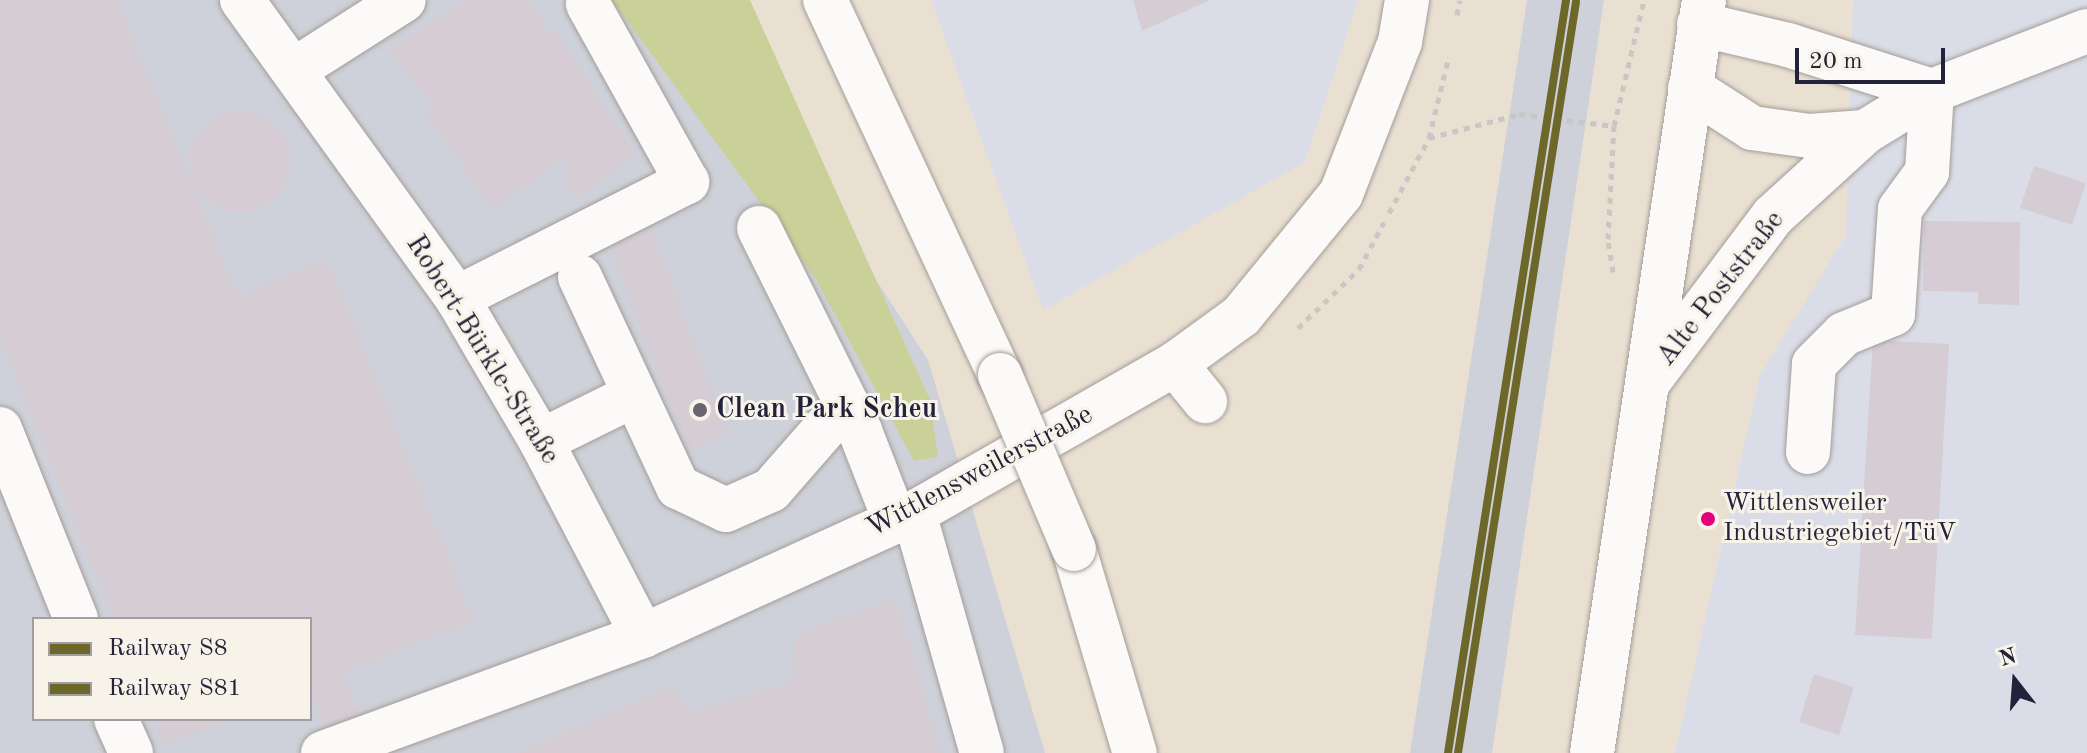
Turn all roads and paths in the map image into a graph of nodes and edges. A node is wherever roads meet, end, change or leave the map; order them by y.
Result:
1 (242, 0) edge
2 (404, 0) edge
3 (825, 0) edge
4 (1407, 0) edge
5 (1644, 0) edge
6 (588, 4) dead end
7 (1701, 12) edge
8 (2087, 31) edge
9 (294, 70) junction
10 (1690, 88) junction
11 (1932, 91) junction
12 (1614, 126) junction
13 (1865, 132) junction
14 (1429, 138) dead end
15 (759, 228) dead end
16 (580, 277) dead end
17 (1658, 297) junction
18 (457, 298) junction
19 (1175, 364) junction
20 (1649, 381) junction
21 (634, 395) junction
22 (1205, 401) dead end
23 (846, 404) junction
24 (0, 429) edge
25 (541, 441) junction
26 (1808, 452) dead end
27 (904, 517) junction
28 (75, 617) edge
29 (643, 636) junction
30 (117, 721) edge
31 (131, 753) edge
32 (323, 753) edge
33 (982, 753) edge
34 (1135, 753) edge
35 (1592, 753) edge

1 - 9 street, Robert-Bürkle-Straße
2 - 9 street
3 - 34 street, bridge
4 - 19 street, Wittlensweilerstraße
5 - 12 path
6 - 18 street
7 - 10 street
7 - 11 street
8 - 11 street, Alte Poststraße
9 - 18 street, Robert-Bürkle-Straße
10 - 13 street, Alte Poststraße
10 - 17 street
11 - 13 street, Alte Poststraße
11 - 26 street
12 - 14 path
12 - 17 path
13 - 20 street, Alte Poststraße
15 - 23 street
16 - 21 street
17 - 20 street
18 - 25 street, Robert-Bürkle-Straße
19 - 22 street
19 - 27 street, Wittlensweilerstraße
20 - 35 street
21 - 23 street
21 - 25 street
23 - 27 street
24 - 28 street
25 - 29 street, Robert-Bürkle-Straße
27 - 29 street, Wittlensweilerstraße
27 - 33 street
29 - 32 street, Wittlensweilerstraße
30 - 31 street

